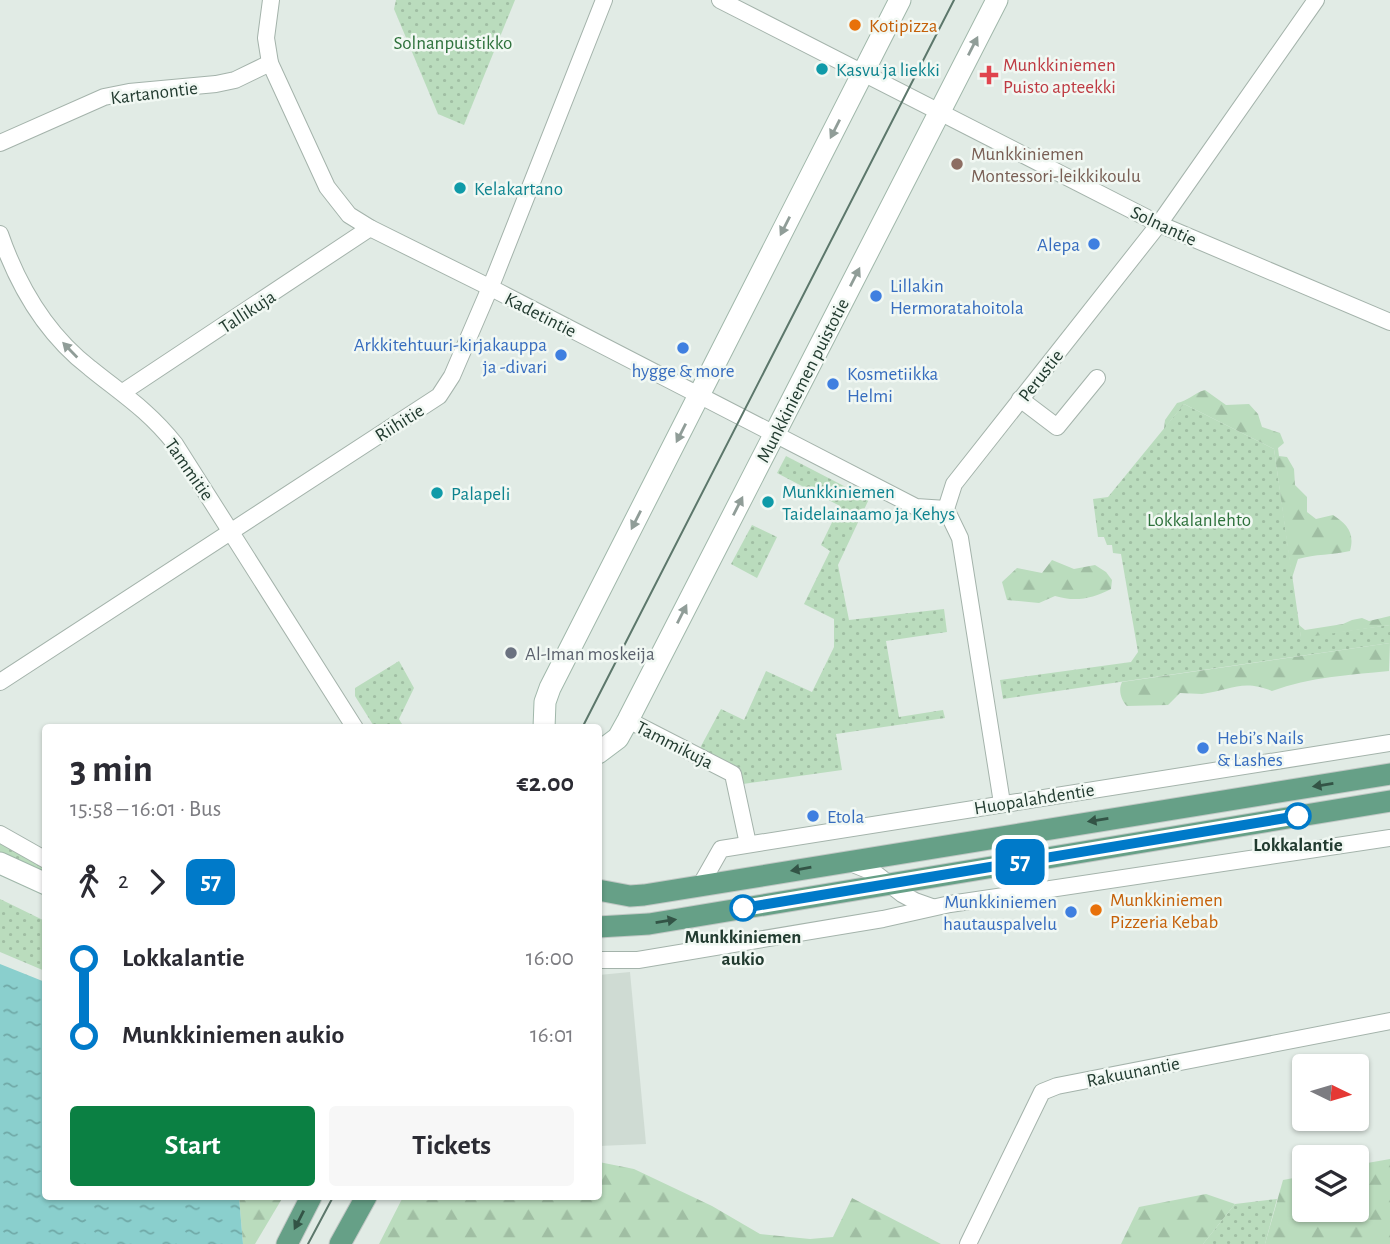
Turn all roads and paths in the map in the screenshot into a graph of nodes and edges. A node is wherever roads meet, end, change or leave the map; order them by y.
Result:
1 (271, 0) edge
2 (604, 0) edge
3 (720, 0) edge
4 (900, 0) edge
5 (997, 0) edge
6 (1316, 0) edge
7 (270, 64) junction
8 (863, 73) junction
9 (939, 113) junction
10 (0, 143) edge
11 (1160, 224) junction
12 (370, 228) junction
13 (0, 234) edge
14 (489, 288) junction
15 (1390, 322) edge
16 (1097, 378) dead end
17 (123, 392) junction
18 (699, 396) junction
19 (1020, 399) junction
20 (775, 435) junction
21 (946, 509) junction
22 (232, 532) junction
23 (0, 682) edge
24 (628, 720) junction
25 (352, 724) edge
26 (544, 724) edge
27 (1390, 743) edge
28 (602, 750) edge
29 (1390, 774) edge
30 (1390, 801) edge
31 (1002, 803) junction
32 (0, 834) edge
33 (1390, 838) edge
34 (748, 844) junction
35 (42, 858) edge
36 (848, 862) junction
37 (0, 863) edge
38 (42, 882) edge
39 (890, 884) junction
40 (700, 886) junction
41 (602, 891) edge
42 (934, 908) junction
43 (602, 927) edge
44 (602, 960) edge
45 (1390, 1021) edge
46 (309, 1200) edge
47 (364, 1200) edge
48 (287, 1244) edge
49 (340, 1244) edge
50 (968, 1244) edge

1 - 7 street, Kadetintie
2 - 14 street, Riihitie
3 - 8 street, Solnantie
4 - 8 street
9 -> 5 street, Munkkiniemen puistotie
6 - 11 street, Perustie
7 - 10 street, Kartanontie
7 - 12 street, Kadetintie
8 - 9 street, Solnantie
8 -> 18 street
9 - 11 street, Solnantie
20 -> 9 street, Munkkiniemen puistotie
11 - 15 street, Solnantie
11 - 19 street, Perustie
12 - 14 street, Kadetintie
12 - 17 street, Tallikuja
17 -> 13 street, Tammitie
14 - 18 street, Kadetintie
14 - 22 street, Riihitie
16 - 19 street
17 - 22 street, Tammitie
18 - 20 street, Kadetintie
18 -> 26 street
19 - 21 street, Perustie
20 - 21 street, Kadetintie
24 -> 20 street, Munkkiniemen puistotie
21 - 31 street
22 - 23 street, Riihitie
22 - 25 street, Tammitie
24 - 28 street, Munkkiniemen puistotie
24 - 34 street, Tammikuja
27 - 31 street, Huopalahdentie
29 -> 36 main road, Huopalahdentie
30 - 39 main road
31 - 34 street, Huopalahdentie
32 - 35 street
33 - 42 street
34 - 40 street, Huopalahdentie
36 - 39 street
36 -> 40 main road, Huopalahdentie
37 - 38 street
39 - 42 street
43 -> 39 main road
40 - 41 main road, Huopalahdentie
42 - 44 street
45 - 50 street, Rakuunantie
46 -> 48 main road
47 - 49 main road

